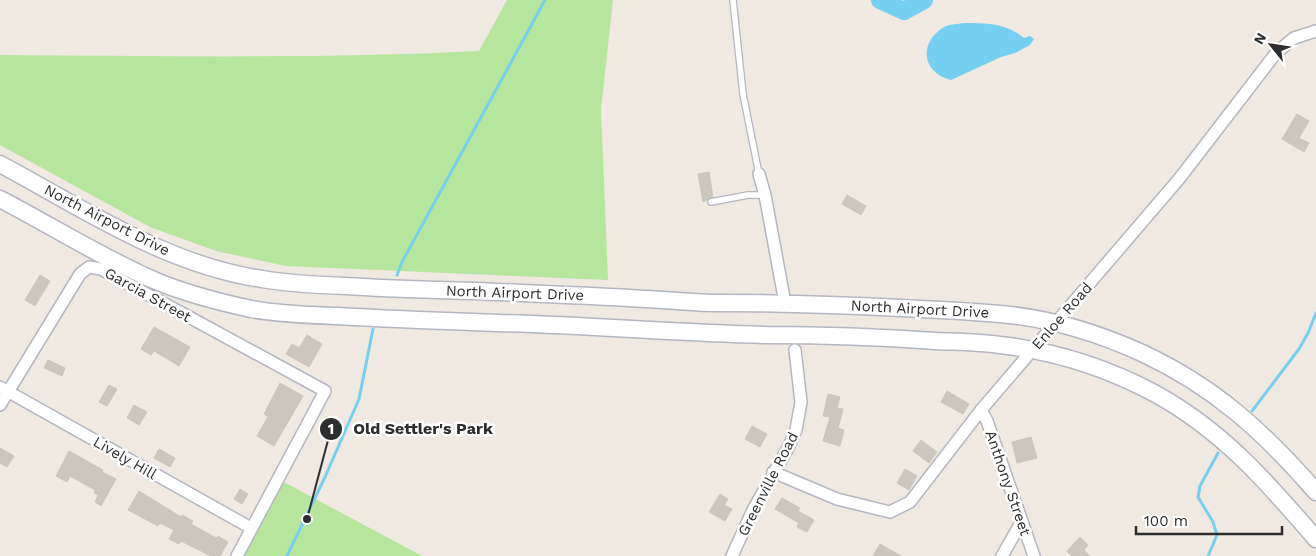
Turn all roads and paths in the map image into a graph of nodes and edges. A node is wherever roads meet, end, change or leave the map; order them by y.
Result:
1 (733, 0) edge
2 (1316, 31) edge
3 (0, 164) edge
4 (759, 174) joint
5 (765, 195) junction
6 (0, 198) edge
7 (712, 202) dead end
8 (785, 303) junction
9 (1055, 324) junction
10 (795, 350) dead end
11 (1032, 350) junction
12 (4, 390) edge
13 (0, 405) edge
14 (981, 410) junction
15 (773, 472) junction
16 (1316, 492) edge
17 (1022, 521) junction
18 (252, 528) junction
19 (1316, 539) edge
20 (237, 556) edge
21 (732, 556) edge
22 (1002, 556) edge
23 (1034, 556) edge

1 - 4 lane
2 - 9 street, Enloe Road
3 - 8 main road, North Airport Drive
4 - 5 street
5 - 7 lane
5 - 8 street
6 - 11 main road, North Airport Drive
8 - 9 main road, North Airport Drive
9 - 11 street, Enloe Road
9 - 16 main road, North Airport Drive
10 - 15 street, Greenville Road
11 - 14 street, Enloe Road
11 - 19 main road, North Airport Drive
12 - 13 street, Garcia Street
12 - 18 street, Lively Hill
12 - 18 street, Garcia Street
14 - 15 street, Enloe Road
14 - 17 street, Anthony Street
15 - 21 street, Greenville Road
17 - 22 street
17 - 23 street, Anthony Street
18 - 20 street

